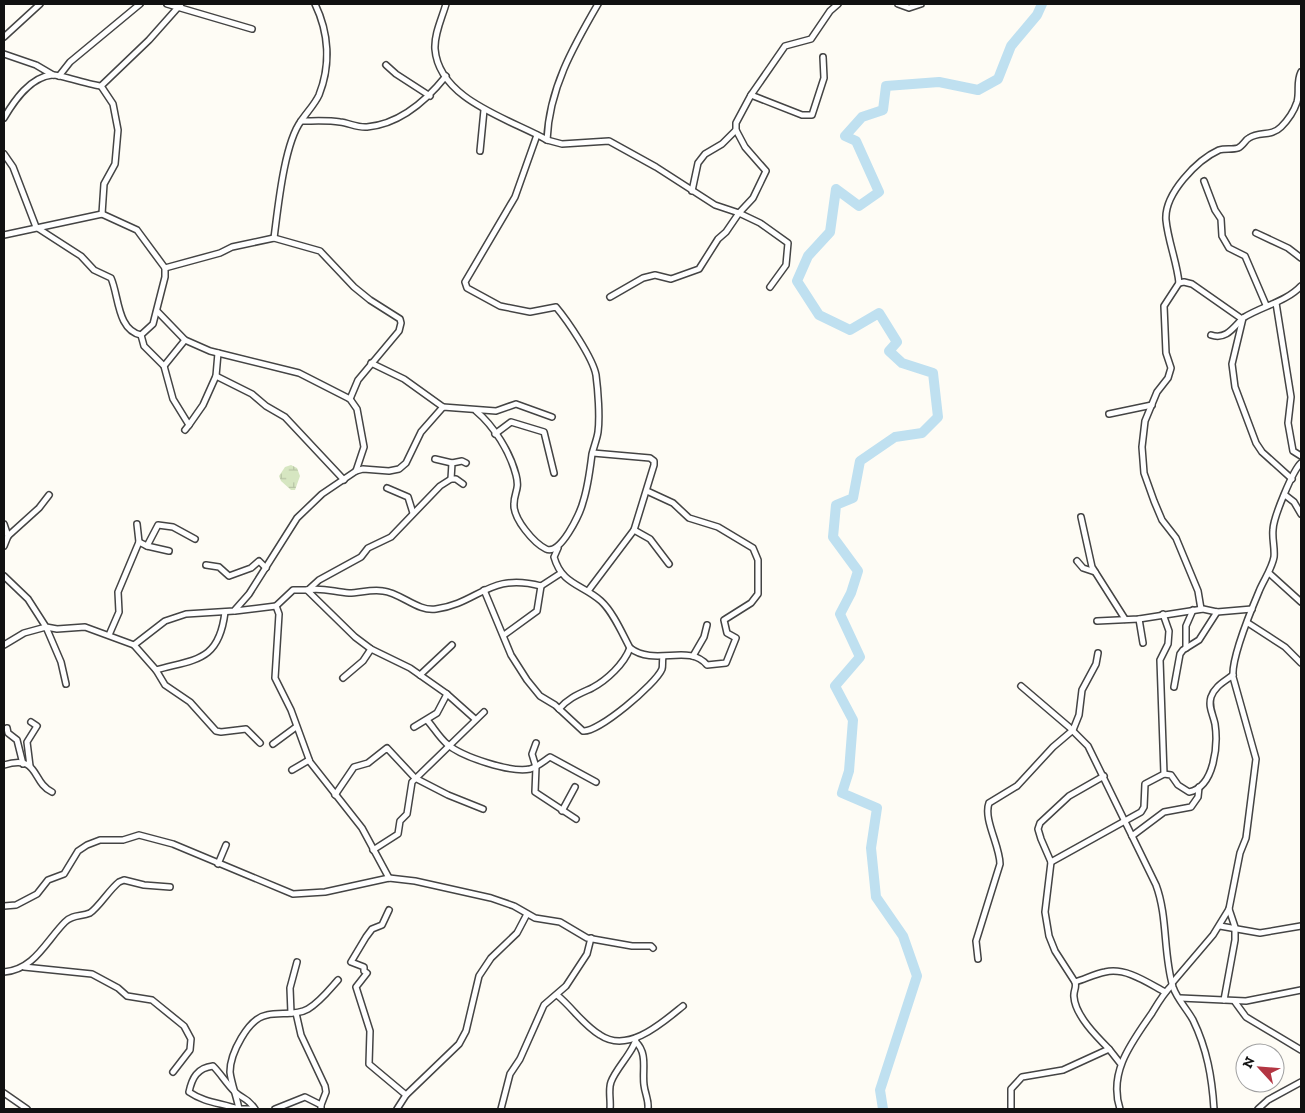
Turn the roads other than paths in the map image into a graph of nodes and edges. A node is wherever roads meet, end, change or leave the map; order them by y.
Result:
1 (40, 4) edge
2 (140, 4) edge
3 (167, 4) edge
4 (315, 4) edge
5 (446, 4) edge
6 (598, 4) edge
7 (838, 4) edge
8 (898, 4) edge
9 (921, 4) edge
10 (180, 6) edge
11 (252, 29) dead end
12 (4, 37) edge
13 (4, 54) edge
14 (823, 57) dead end
15 (386, 65) dead end
16 (1301, 72) edge
17 (52, 75) junction
18 (59, 76) junction
19 (446, 76) junction
20 (101, 86) junction
21 (751, 95) junction
22 (430, 96) junction
23 (484, 110) junction
24 (4, 118) edge
25 (302, 121) junction
26 (736, 130) junction
27 (537, 135) junction
28 (547, 140) junction
29 (480, 151) dead end
30 (4, 154) edge
31 (1204, 181) dead end
32 (692, 192) junction
33 (102, 214) junction
34 (739, 214) junction
35 (36, 227) junction
36 (1256, 233) dead end
37 (4, 235) edge
38 (274, 238) junction
39 (1301, 258) edge
40 (166, 268) junction
41 (1179, 284) junction
42 (1301, 286) edge
43 (770, 287) dead end
44 (610, 296) dead end
45 (1276, 302) junction
46 (1266, 305) junction
47 (157, 311) junction
48 (1243, 318) junction
49 (141, 335) junction
50 (1211, 335) dead end
51 (185, 340) junction
52 (218, 353) junction
53 (371, 362) junction
54 (164, 366) junction
55 (216, 376) junction
56 (350, 398) junction
57 (1152, 405) junction
58 (443, 407) junction
59 (476, 411) junction
60 (1109, 414) dead end
61 (552, 417) dead end
62 (495, 434) junction
63 (593, 453) junction
64 (1301, 456) edge
65 (435, 459) dead end
66 (452, 463) junction
67 (1301, 463) edge
68 (466, 464) dead end
69 (356, 471) junction
70 (554, 473) dead end
71 (1292, 479) junction
72 (344, 480) junction
73 (451, 480) junction
74 (463, 484) dead end
75 (387, 488) dead end
76 (647, 491) junction
77 (49, 495) dead end
78 (1285, 495) junction
79 (413, 513) junction
80 (1301, 514) edge
81 (1081, 517) dead end
82 (4, 524) edge
83 (137, 524) dead end
84 (634, 530) junction
85 (8, 536) junction
86 (195, 539) dead end
87 (139, 542) junction
88 (4, 546) edge
89 (147, 546) junction
90 (558, 548) junction
91 (169, 551) dead end
92 (1077, 561) dead end
93 (669, 564) dead end
94 (206, 565) dead end
95 (266, 568) junction
96 (561, 573) junction
97 (1095, 573) junction
98 (1268, 573) junction
99 (4, 576) edge
100 (541, 586) junction
101 (307, 590) junction
102 (484, 590) junction
103 (588, 591) junction
104 (1300, 598) edge
105 (276, 606) junction
106 (1252, 609) junction
107 (1193, 610) junction
108 (1201, 610) junction
109 (234, 611) junction
110 (226, 612) junction
111 (1217, 612) junction
112 (1163, 614) junction
113 (1125, 619) junction
114 (1139, 619) junction
115 (1097, 622) dead end
116 (1248, 622) junction
117 (707, 625) dead end
118 (46, 627) junction
119 (109, 635) junction
120 (504, 635) junction
121 (1143, 642) dead end
122 (4, 645) edge
123 (134, 645) junction
124 (452, 646) dead end
125 (630, 648) junction
126 (1186, 648) junction
127 (371, 649) junction
128 (1098, 652) dead end
129 (693, 656) junction
130 (662, 657) junction
131 (1301, 663) edge
132 (156, 670) junction
133 (420, 675) junction
134 (1233, 675) junction
135 (344, 678) dead end
136 (66, 684) dead end
137 (1021, 686) dead end
138 (1174, 687) dead end
139 (447, 694) junction
140 (559, 709) junction
141 (484, 712) dead end
142 (476, 719) junction
143 (427, 720) junction
144 (31, 722) dead end
145 (296, 727) junction
146 (414, 727) dead end
147 (7, 728) dead end
148 (1073, 730) junction
149 (260, 743) dead end
150 (273, 744) dead end
151 (536, 744) dead end
152 (449, 746) junction
153 (309, 760) junction
154 (23, 764) junction
155 (4, 765) edge
156 (30, 766) junction
157 (536, 767) junction
158 (292, 770) dead end
159 (1164, 774) junction
160 (1104, 776) junction
161 (415, 778) junction
162 (596, 782) dead end
163 (575, 787) dead end
164 (1199, 787) junction
165 (52, 792) dead end
166 (335, 795) junction
167 (483, 809) dead end
168 (562, 811) junction
169 (576, 819) dead end
170 (1126, 822) junction
171 (1132, 836) junction
172 (226, 845) dead end
173 (373, 850) junction
174 (1051, 862) junction
175 (218, 864) junction
176 (389, 878) junction
177 (170, 888) dead end
178 (4, 906) edge
179 (1229, 909) junction
180 (390, 910) dead end
181 (527, 914) junction
182 (1220, 926) junction
183 (1301, 926) edge
184 (1235, 927) junction
185 (591, 938) junction
186 (653, 948) dead end
187 (978, 959) dead end
188 (297, 962) dead end
189 (24, 967) junction
190 (4, 972) edge
191 (338, 980) dead end
192 (1075, 982) junction
193 (1172, 984) junction
194 (1301, 990) edge
195 (1165, 992) junction
196 (557, 995) junction
197 (1180, 998) junction
198 (1224, 1000) junction
199 (1235, 1002) junction
200 (683, 1006) dead end
201 (293, 1013) junction
202 (636, 1040) junction
203 (1109, 1049) junction
204 (1301, 1050) edge
205 (1120, 1063) junction
206 (173, 1072) dead end
207 (1301, 1082) edge
208 (4, 1093) edge
209 (237, 1094) junction
210 (406, 1095) junction
211 (321, 1107) edge
212 (27, 1109) edge
213 (239, 1109) edge
214 (254, 1109) edge
215 (275, 1109) edge
216 (397, 1109) edge
217 (501, 1109) edge
218 (610, 1109) edge
219 (648, 1109) edge
220 (1010, 1109) edge
221 (1120, 1109) edge
222 (1214, 1109) edge
223 (1258, 1109) edge

1 - 12 street
2 - 18 street
3 - 10 street
4 - 25 street
5 - 19 street
6 - 28 street
7 - 21 street
8 - 9 street
10 - 11 street
10 - 20 street
13 - 17 street
14 - 21 street
15 - 22 street
16 - 41 street
17 - 18 street
17 - 24 street
18 - 20 street
19 - 22 street
19 - 23 street
20 - 33 street
21 - 26 street
22 - 25 street
23 - 27 street
23 - 29 street
25 - 38 street
26 - 32 street
26 - 34 street
27 - 28 street
27 - 63 street
28 - 32 street
30 - 35 street
31 - 46 street
32 - 34 street
33 - 35 street
33 - 40 street
34 - 43 street
34 - 44 street
35 - 37 street
35 - 49 street
36 - 39 street
38 - 40 street
38 - 53 street
40 - 47 street
41 - 48 street
41 - 57 street
42 - 45 street
45 - 46 street
45 - 64 street
46 - 48 street
47 - 49 street
47 - 51 street
48 - 50 street
48 - 71 street
49 - 54 street
51 - 52 street
51 - 54 street
52 - 55 street
52 - 56 street
53 - 56 street
53 - 58 street
54 - 55 street
55 - 72 street
56 - 69 street
57 - 60 street
57 - 108 street
58 - 59 street
58 - 69 street
59 - 61 street
59 - 62 street
62 - 70 street
62 - 90 street
63 - 76 street
63 - 90 street
65 - 66 street
66 - 68 street
66 - 73 street
67 - 71 street
69 - 72 street
71 - 78 street
72 - 95 street
73 - 74 street
73 - 79 street
75 - 79 street
76 - 84 street
76 - 129 street
77 - 85 street
78 - 80 street
78 - 98 street
79 - 101 street
81 - 97 street
82 - 85 street
83 - 87 street
84 - 93 street
84 - 103 street
85 - 88 street
86 - 89 street
87 - 89 street
87 - 119 street
89 - 91 street
90 - 96 street
92 - 97 street
94 - 95 street
95 - 109 street
96 - 100 street
96 - 103 street
97 - 113 street
98 - 104 street
98 - 106 street
99 - 118 street
100 - 102 street
100 - 120 street
101 - 102 street
101 - 105 street
101 - 127 street
102 - 120 street
103 - 125 street
105 - 109 street
105 - 145 street
106 - 111 street
106 - 116 street
107 - 108 street
107 - 112 street
107 - 126 street
108 - 111 street
109 - 110 street
110 - 123 street
110 - 132 street
111 - 126 street
112 - 114 street
112 - 159 street
113 - 114 street
113 - 115 street
114 - 121 street
116 - 131 street
116 - 134 street
117 - 129 street
118 - 119 street
118 - 122 street
118 - 136 street
119 - 123 street
120 - 140 street
123 - 132 street
124 - 133 street
125 - 130 street
125 - 140 street
126 - 138 street
127 - 133 street
127 - 135 street
128 - 148 street
129 - 130 street
130 - 140 street
132 - 149 street
133 - 139 street
134 - 164 street
134 - 179 street
137 - 148 street
139 - 142 street
139 - 143 street
141 - 142 street
142 - 152 street
143 - 146 street
143 - 152 street
144 - 156 street
145 - 150 street
145 - 153 street
147 - 154 street
148 - 160 street
148 - 187 street
151 - 157 street
152 - 157 street
152 - 161 street
153 - 158 street
153 - 166 street
154 - 155 street
154 - 156 street
156 - 165 street
157 - 162 street
157 - 168 street
159 - 164 street
159 - 170 street
160 - 170 street
160 - 174 street
161 - 166 street
161 - 167 street
161 - 173 street
163 - 168 street
164 - 171 street
166 - 173 street
168 - 169 street
170 - 171 street
170 - 174 street
171 - 193 street
172 - 175 street
173 - 176 street
174 - 192 street
175 - 176 street
175 - 178 street
176 - 181 street
177 - 189 street
179 - 182 street
179 - 184 street
180 - 210 street
181 - 185 street
181 - 210 street
182 - 184 street
182 - 193 street
183 - 184 street
184 - 198 street
185 - 186 street
185 - 196 street
188 - 201 street
189 - 190 street
189 - 206 street
191 - 201 street
192 - 195 street
192 - 203 street
193 - 195 street
193 - 197 street
194 - 199 street
195 - 205 street
196 - 202 street
196 - 217 street
197 - 198 street
197 - 222 street
198 - 199 street
199 - 204 street
200 - 202 street
201 - 209 street
201 - 211 street
202 - 218 street
202 - 219 street
203 - 205 street
203 - 220 street
205 - 221 street
207 - 223 street
208 - 212 street
209 - 213 street
209 - 213 street
209 - 214 street
210 - 216 street
211 - 215 street
213 - 214 street

